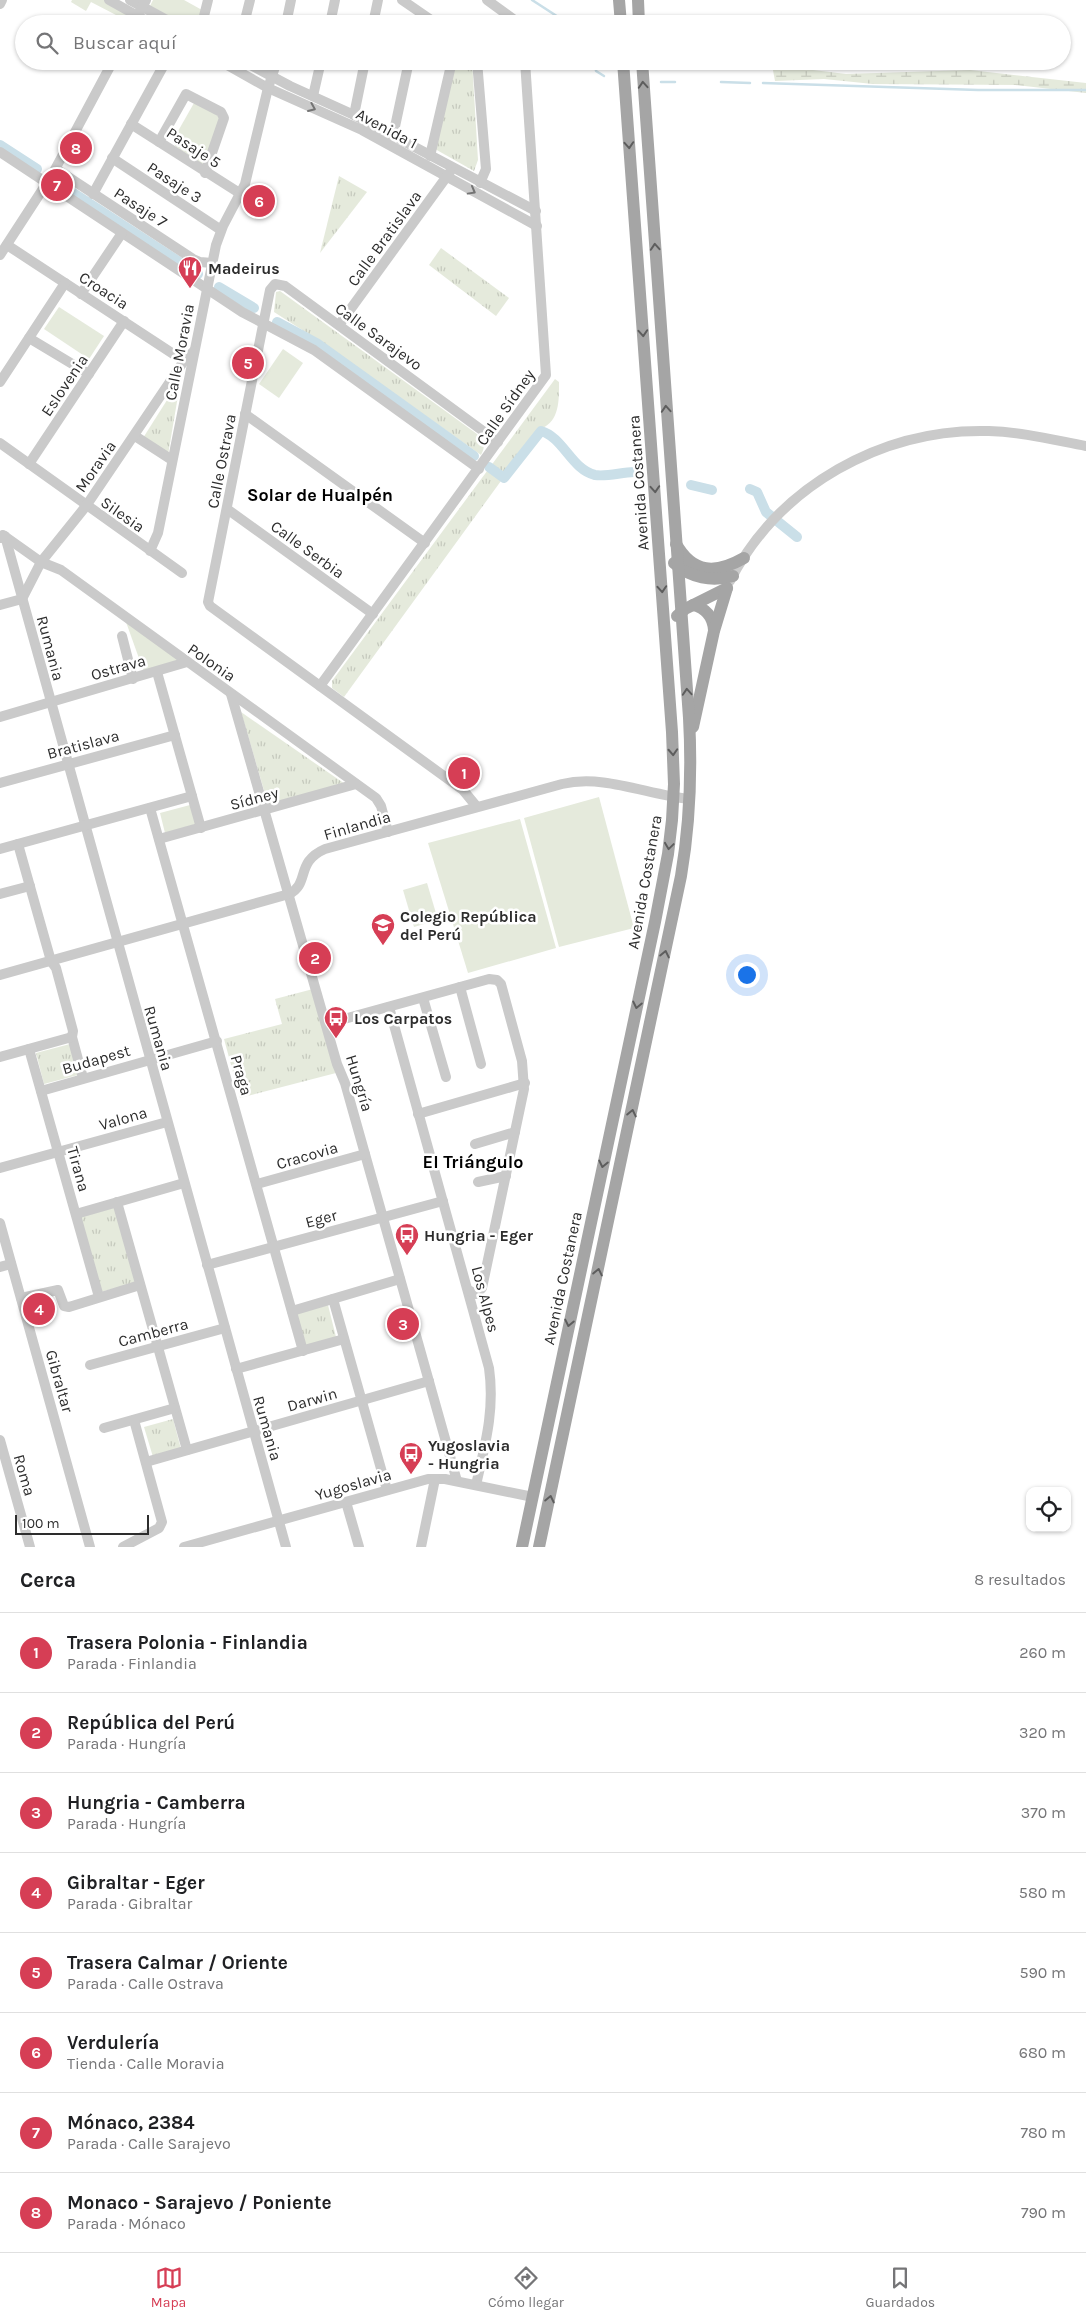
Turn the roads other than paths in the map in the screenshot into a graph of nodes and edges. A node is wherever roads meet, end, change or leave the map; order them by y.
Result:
1 (2, 0) edge
2 (108, 0) edge
3 (130, 0) edge
4 (208, 0) edge
5 (250, 0) edge
6 (291, 0) edge
7 (336, 0) edge
8 (378, 0) edge
9 (402, 0) edge
10 (487, 0) edge
11 (619, 0) edge
12 (638, 0) edge
13 (0, 4) edge
14 (140, 12) edge
15 (419, 12) junction
16 (204, 15) edge
17 (246, 15) edge
18 (288, 15) edge
19 (332, 15) edge
20 (375, 15) edge
21 (418, 15) edge
22 (424, 15) edge
23 (508, 15) edge
24 (620, 15) edge
25 (639, 15) edge
26 (108, 70) edge
27 (161, 70) edge
28 (236, 70) edge
29 (259, 70) edge
30 (274, 70) edge
31 (319, 70) edge
32 (363, 70) edge
33 (407, 70) edge
34 (450, 70) edge
35 (478, 70) edge
36 (526, 70) edge
37 (624, 70) edge
38 (643, 70) edge
39 (272, 77) junction
40 (268, 88) junction
41 (313, 96) junction
42 (354, 115) junction
43 (131, 124) junction
44 (394, 136) junction
45 (158, 142) junction
46 (0, 152) edge
47 (430, 156) junction
48 (112, 158) junction
49 (56, 169) junction
50 (449, 172) junction
51 (206, 173) junction
52 (480, 183) junction
53 (47, 184) junction
54 (93, 194) junction
55 (241, 194) junction
56 (536, 211) junction
57 (537, 226) junction
58 (221, 230) junction
59 (122, 233) junction
60 (6, 245) junction
61 (0, 255) edge
62 (212, 262) junction
63 (65, 283) junction
64 (207, 289) junction
65 (81, 294) junction
66 (124, 322) junction
67 (263, 324) junction
68 (339, 325) junction
69 (29, 338) junction
70 (194, 351) junction
71 (184, 361) junction
72 (89, 374) junction
73 (0, 382) edge
74 (245, 414) junction
75 (135, 436) junction
76 (498, 442) junction
77 (0, 443) edge
78 (1086, 446) edge
79 (172, 460) junction
80 (29, 464) junction
81 (479, 469) junction
82 (86, 506) junction
83 (226, 509) junction
84 (2, 536) edge
85 (658, 541) junction
86 (425, 543) junction
87 (676, 543) junction
88 (150, 551) junction
89 (744, 558) junction
90 (41, 562) junction
91 (678, 566) junction
92 (182, 573) dead end
93 (733, 576) junction
94 (727, 588) junction
95 (22, 599) junction
96 (0, 605) edge
97 (693, 605) junction
98 (681, 612) junction
99 (373, 614) junction
100 (714, 631) junction
101 (122, 636) dead end
102 (665, 637) junction
103 (187, 662) junction
104 (157, 672) junction
105 (133, 679) junction
106 (320, 686) junction
107 (231, 694) junction
108 (51, 702) junction
109 (0, 717) edge
110 (175, 735) junction
111 (690, 740) junction
112 (68, 764) junction
113 (0, 783) edge
114 (356, 784) junction
115 (192, 796) junction
116 (673, 798) junction
117 (690, 799) junction
118 (477, 807) junction
119 (150, 808) junction
120 (264, 810) junction
121 (85, 826) junction
122 (201, 828) junction
123 (388, 832) junction
124 (159, 839) junction
125 (18, 844) junction
126 (0, 849) edge
127 (30, 886) junction
128 (0, 894) edge
129 (289, 894) junction
130 (184, 924) junction
131 (117, 942) junction
132 (51, 961) junction
133 (0, 975) edge
134 (460, 988) junction
135 (424, 998) junction
136 (388, 1007) junction
137 (326, 1024) junction
138 (72, 1037) junction
139 (217, 1041) junction
140 (29, 1049) junction
141 (0, 1057) edge
142 (150, 1060) junction
143 (481, 1064) dead end
144 (446, 1077) dead end
145 (83, 1078) junction
146 (525, 1083) junction
147 (41, 1091) junction
148 (418, 1114) junction
149 (167, 1122) junction
150 (515, 1132) junction
151 (475, 1144) dead end
152 (58, 1152) junction
153 (365, 1154) junction
154 (0, 1168) edge
155 (506, 1176) junction
156 (478, 1182) dead end
157 (184, 1183) junction
158 (257, 1184) junction
159 (443, 1201) junction
160 (117, 1202) junction
161 (76, 1214) junction
162 (383, 1217) junction
163 (0, 1223) edge
164 (274, 1247) junction
165 (11, 1264) junction
166 (207, 1265) junction
167 (0, 1267) edge
168 (400, 1279) junction
169 (140, 1285) junction
170 (468, 1290) junction
171 (99, 1297) junction
172 (21, 1298) junction
173 (333, 1299) junction
174 (292, 1311) junction
175 (225, 1328) junction
176 (344, 1339) junction
177 (158, 1347) junction
178 (303, 1350) junction
179 (90, 1365) dead end
180 (236, 1368) junction
181 (429, 1381) junction
182 (362, 1400) junction
183 (175, 1408) junction
184 (134, 1420) junction
185 (104, 1428) dead end
186 (254, 1431) junction
187 (0, 1440) edge
188 (187, 1450) junction
189 (146, 1462) junction
190 (435, 1479) junction
191 (457, 1482) junction
192 (476, 1485) junction
193 (387, 1490) junction
194 (533, 1497) junction
195 (346, 1502) junction
196 (278, 1521) junction
197 (30, 1547) edge
198 (90, 1547) edge
199 (124, 1547) edge
200 (184, 1547) edge
201 (286, 1547) edge
202 (358, 1547) edge
203 (421, 1547) edge
204 (522, 1547) edge
205 (540, 1547) edge

1 - 13 street
2 - 14 street
3 - 14 street
4 - 16 street
5 - 17 street
6 - 18 street
7 - 19 street
8 - 20 street
9 - 15 street
10 - 23 street
11 - 24 main road
12 - 25 main road
15 - 21 street
15 - 22 street
26 - 49 street
27 - 43 street
28 - 40 street, Avenida 1
29 - 39 street, Avenida 1
30 - 39 street, Calle Moravia
31 - 41 street
32 - 42 street
33 - 44 street
34 - 47 street
35 - 52 street
36 - 56 street, Calle Sídney
37 -> 85 main road, Avenida Costanera
87 -> 38 main road, Avenida Costanera
39 - 40 street, Calle Moravia
39 - 41 street, Avenida 1
40 -> 50 street, Avenida 1
40 - 55 street, Calle Moravia
41 - 42 street, Avenida 1
42 - 44 street, Avenida 1
43 - 45 street, Pasaje 5
43 - 48 street
44 - 47 street, Avenida 1
45 - 51 street, Pasaje 5
45 - 51 street
46 - 53 street
47 - 50 street, Avenida 1
48 - 54 street
48 - 58 street, Pasaje 3
49 - 53 street
49 - 54 street, Pasaje 7
50 - 52 street, Avenida 1
50 -> 57 street, Avenida 1
50 - 68 street, Calle Bratislava
51 - 55 street, Pasaje 5
52 - 56 street, Avenida 1
53 - 59 street
53 - 60 street
54 - 62 street, Pasaje 7
55 - 58 street, Calle Moravia
56 - 57 street, Calle Sídney
57 - 76 street, Calle Sídney
58 - 62 street, Calle Moravia
59 - 64 street
59 - 65 street
60 - 61 street
60 - 63 street, Croacia
62 - 64 street, Calle Moravia
63 - 65 street, Croacia
63 - 69 street
64 - 67 street
64 - 70 street, Calle Moravia
65 - 66 street, Croacia
66 - 71 street, Croacia
66 - 72 street, Eslovenia
67 - 68 street, Calle Sarajevo
67 - 74 street, Calle Ostrava
67 - 81 street
68 - 76 street, Calle Sarajevo
69 - 72 street
69 - 73 street
70 - 71 street, Moravia
70 - 79 street, Calle Moravia
71 - 75 street, Moravia
72 - 80 street, Eslovenia
74 - 83 street, Calle Ostrava
74 - 86 street
75 - 79 street
75 - 82 street, Moravia
76 - 81 street, Calle Sídney
77 - 80 street, Silesia
78 - 89 street
79 - 88 street, Calle Moravia
80 - 82 street, Silesia
81 - 86 street, Calle Sídney
82 - 88 street, Silesia
82 - 90 street, Moravia
83 - 99 street, Calle Serbia
83 - 106 street, Calle Ostrava
84 - 90 street, Polonia
84 - 95 street, Rumania
85 - 91 main road
85 -> 102 main road, Avenida Costanera
86 - 99 street, Calle Sídney
87 - 89 main road
87 - 91 main road, Avenida Costanera
88 - 92 street, Silesia
89 - 93 street
90 - 95 street, Moravia
90 - 103 street, Polonia
91 - 93 main road
91 - 98 main road, Avenida Costanera
93 - 94 street
94 - 97 main road
94 - 100 main road
95 - 96 street
95 - 108 street, Rumania
97 - 98 main road
97 - 100 main road
98 - 102 main road
111 -> 98 main road, Avenida Costanera
99 - 106 street, Calle Sídney
100 - 111 main road
101 - 105 street
102 -> 116 main road, Avenida Costanera
103 - 104 street, Ostrava
103 - 107 street, Polonia
104 - 105 street, Ostrava
104 - 110 street
105 - 108 street, Ostrava
106 - 118 street
107 - 114 street, Polonia
107 - 120 street, Hungría
108 - 109 street, Ostrava
108 - 112 street, Rumania
110 - 112 street, Bratislava
110 - 115 street
111 - 117 main road, Avenida Costanera
112 - 113 street, Bratislava
112 - 121 street, Rumania
114 - 120 street, Sídney
114 - 123 street, Polonia
115 - 119 street
115 - 122 street
116 - 117 street, Finlandia
116 - 118 street, Finlandia
116 -> 194 main road, Avenida Costanera
205 -> 117 main road, Avenida Costanera
118 - 123 street, Finlandia
119 - 121 street
119 - 124 street, Praga
120 - 122 street, Sídney
120 - 129 street, Hungría
121 - 125 street
121 - 131 street, Rumania
122 - 124 street, Sídney
123 - 129 street, Finlandia
124 - 130 street, Praga
125 - 126 street
125 - 127 street
127 - 128 street
127 - 132 street
129 - 130 street
129 - 137 street, Hungría
130 - 131 street
130 - 139 street, Praga
131 - 132 street
131 - 142 street, Rumania
132 - 133 street
132 - 138 street
134 - 135 street
134 - 143 street
134 - 146 street
135 - 136 street
135 - 144 street
136 - 137 street
136 - 148 street, Los Alpes
137 - 153 street, Hungría
138 - 140 street, Budapest
138 - 145 street
139 - 142 street, Budapest
139 - 158 street, Praga
140 - 141 street, Budapest
140 - 147 street, Tirana
142 - 145 street, Budapest
142 - 149 street, Rumania
145 - 147 street, Budapest
146 - 148 street
146 - 150 street
147 - 152 street, Tirana
148 - 159 street, Los Alpes
149 - 152 street, Valona
149 - 157 street, Rumania
150 - 151 street
150 - 155 street
152 - 154 street, Valona
152 - 161 street, Tirana
153 - 158 street, Cracovia
153 - 162 street, Hungría
155 - 156 street
155 - 170 street
157 - 160 street
157 - 166 street, Rumania
158 - 164 street, Praga
159 - 162 street, Eger
159 - 170 street, Los Alpes
160 - 161 street
160 - 169 street
161 - 171 street, Tirana
162 - 164 street, Eger
162 - 168 street, Hungría
163 - 165 street, Gibraltar
164 - 166 street, Eger
164 - 174 street, Praga
165 - 167 street
165 - 172 street, Gibraltar
166 - 175 street, Rumania
168 - 173 street
168 - 181 street, Hungría
169 - 171 street
169 - 177 street
170 - 192 street, Los Alpes
171 - 172 street
172 - 198 street, Gibraltar
173 - 174 street
173 - 176 street
174 - 178 street, Praga
175 - 177 street, Camberra
175 - 180 street, Rumania
176 - 178 street
176 - 182 street
177 - 179 street, Camberra
177 - 183 street
178 - 180 street
180 - 186 street, Rumania
181 - 182 street, Darwin
181 - 191 street, Hungría
182 - 186 street, Darwin
182 - 193 street
183 - 184 street
183 - 188 street
184 - 185 street
184 - 189 street
186 - 188 street, Darwin
186 - 196 street, Rumania
187 - 197 street, Roma
188 - 189 street, Darwin
189 - 199 street
190 - 191 street, Yugoslavia
190 - 193 street, Yugoslavia
190 - 203 street
191 - 192 street, Yugoslavia
192 - 194 street, Yugoslavia
193 - 195 street, Yugoslavia
194 - 204 main road, Avenida Costanera
195 - 196 street, Yugoslavia
195 - 202 street
196 - 200 street, Yugoslavia
196 - 201 street, Rumania

